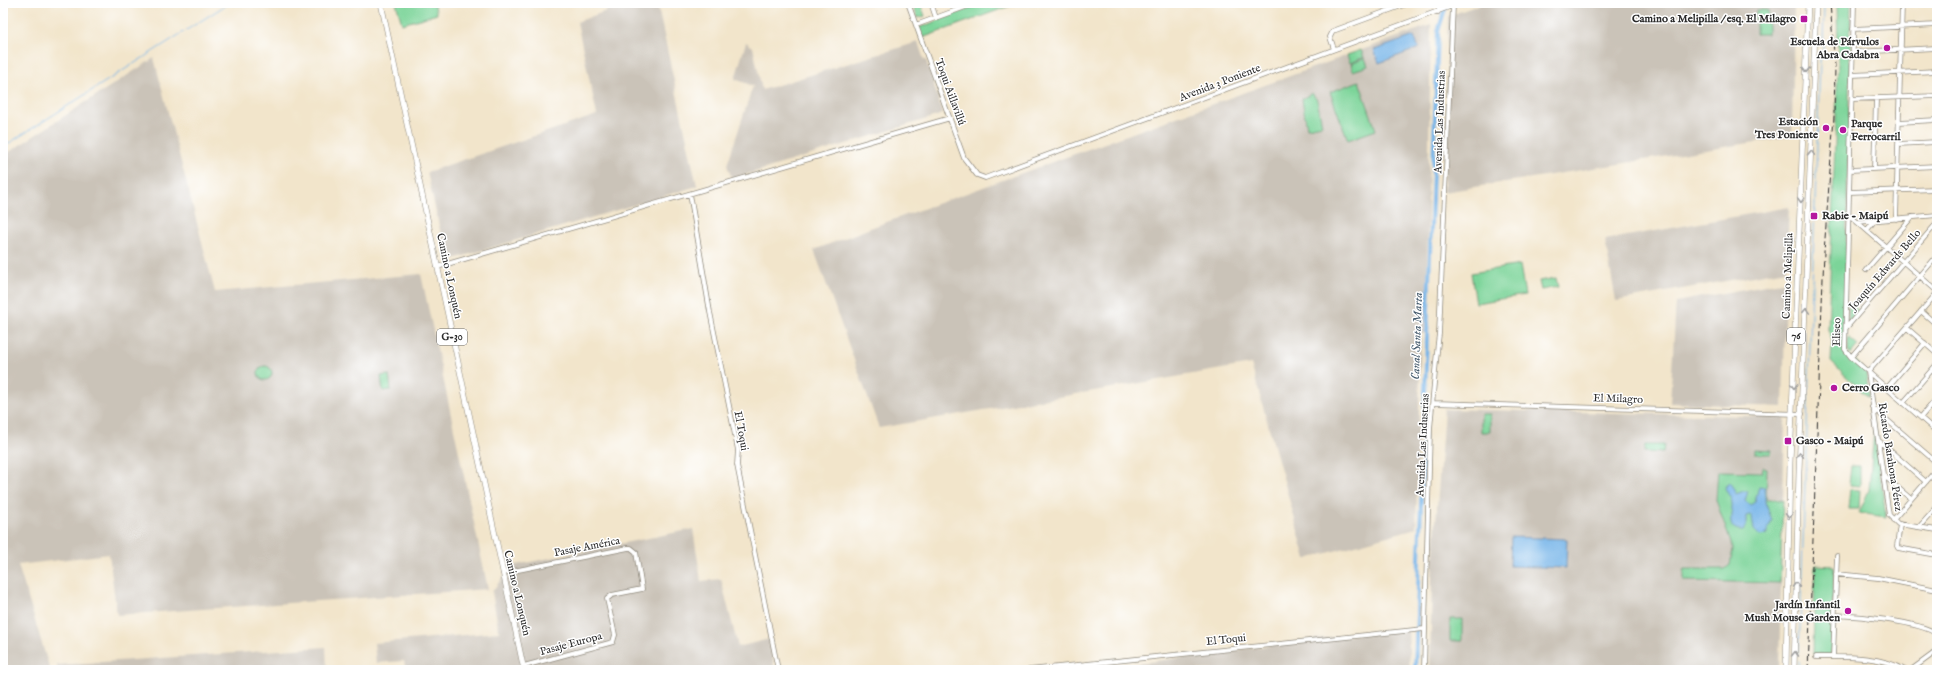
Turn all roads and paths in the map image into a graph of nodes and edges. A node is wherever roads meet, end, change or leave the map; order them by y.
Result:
1 (381, 3) edge
2 (908, 3) edge
3 (931, 3) edge
4 (976, 3) edge
5 (1409, 3) edge
6 (1440, 3) edge
7 (1460, 3) edge
8 (1808, 3) edge
9 (1816, 3) edge
10 (1854, 3) edge
11 (1902, 3) edge
12 (1453, 5) junction
13 (1440, 11) junction
14 (936, 18) junction
15 (916, 25) junction
16 (1937, 25) edge
17 (1902, 26) junction
18 (1853, 29) junction
19 (1937, 48) edge
20 (1334, 49) junction
21 (1901, 50) junction
22 (1853, 52) junction
23 (1937, 71) edge
24 (1900, 73) junction
25 (1852, 75) junction
26 (1937, 96) edge
27 (1900, 97) junction
28 (1876, 98) junction
29 (1852, 99) junction
30 (950, 118) junction
31 (1937, 120) edge
32 (1899, 122) junction
33 (1937, 142) edge
34 (1898, 144) junction
35 (1937, 166) edge
36 (1898, 168) junction
37 (1874, 169) junction
38 (1850, 170) junction
39 (985, 178) joint
40 (1937, 189) edge
41 (1897, 190) junction
42 (1849, 192) junction
43 (690, 194) junction
44 (1849, 215) junction
45 (1937, 215) edge
46 (1912, 217) junction
47 (1896, 219) junction
48 (1875, 220) junction
49 (1857, 222) junction
50 (1937, 223) edge
51 (1867, 230) junction
52 (1799, 246) junction
53 (1808, 246) junction
54 (1886, 247) junction
55 (1937, 256) edge
56 (1903, 262) junction
57 (437, 267) junction
58 (1866, 270) dead end
59 (1920, 276) junction
60 (1798, 283) junction
61 (1807, 283) junction
62 (1937, 292) edge
63 (1921, 311) junction
64 (1937, 324) edge
65 (1846, 328) junction
66 (1907, 328) junction
67 (1925, 343) junction
68 (1937, 354) edge
69 (1850, 356) junction
70 (1794, 364) junction
71 (1937, 364) edge
72 (1803, 365) junction
73 (1868, 372) junction
74 (1887, 388) junction
75 (1937, 398) edge
76 (1434, 403) junction
77 (1904, 403) junction
78 (1872, 407) junction
79 (1793, 414) junction
80 (1802, 414) junction
81 (1921, 417) junction
82 (1937, 432) edge
83 (1877, 440) junction
84 (1937, 463) edge
85 (1937, 469) edge
86 (1883, 475) junction
87 (1926, 482) junction
88 (1911, 499) junction
89 (1937, 507) edge
90 (1893, 520) junction
91 (1900, 524) junction
92 (1919, 527) junction
93 (1937, 530) edge
94 (1937, 555) edge
95 (1837, 556) dead end
96 (503, 573) junction
97 (1836, 574) junction
98 (642, 590) joint
99 (1937, 590) edge
100 (1835, 615) junction
101 (1422, 630) junction
102 (1937, 634) edge
103 (1937, 651) edge
104 (1816, 657) dead end
105 (1833, 657) junction
106 (524, 668) edge
107 (778, 670) edge
108 (1029, 670) edge
109 (1424, 670) edge
110 (1786, 670) edge
111 (1794, 670) edge
112 (1905, 670) edge
113 (1911, 670) edge

1 - 57 main road, Camino a Lonquén / G-30
2 - 15 street, Toqui Aillavillú
3 - 14 street
4 - 14 street
5 - 20 street
6 - 13 street
7 - 12 street, Avenida 3 Poniente
8 -> 52 main road, Camino a Melipilla / 76
53 -> 9 main road, Camino a Melipilla / 76
10 - 18 street, Eliseo
11 - 17 street
12 - 13 street, Avenida 3 Poniente
12 - 76 street, Avenida Las Industrias
13 - 20 street, Avenida 3 Poniente
14 - 15 street
15 - 30 street, Toqui Aillavillú
16 - 17 street
17 - 18 street
17 - 21 street
18 - 22 street, Eliseo
19 - 21 street
20 - 39 street, Avenida 3 Poniente
21 - 22 street
21 - 24 street
22 - 25 street, Eliseo
23 - 24 street
24 - 25 street
24 - 27 street
25 - 29 street, Eliseo
26 - 27 street
27 - 28 street
27 - 32 street
28 - 29 street
28 - 37 street
29 - 38 street, Eliseo
30 - 39 street, Toqui Aillavillú
30 - 43 street
31 - 32 street
32 - 34 street
33 - 34 street
34 - 36 street
35 - 36 street
36 - 37 street
36 - 41 street
37 - 38 street
38 - 42 street, Eliseo
40 - 41 street
41 - 42 street
41 - 47 street
42 - 44 street, Eliseo
43 - 57 street
43 - 107 street, El Toqui
44 - 49 street
44 - 65 street, Eliseo
45 - 46 street
46 - 47 street
46 - 54 street
47 - 48 street
48 - 49 street
48 - 51 street
49 - 51 street
50 - 56 street, Joaquín Edwards Bello
51 - 54 street
52 - 53 main road
52 - 60 main road, Camino a Melipilla / 76
53 - 61 main road, Camino a Melipilla / 76
54 - 56 street
54 - 58 street
55 - 59 street
56 - 59 street
56 - 65 street, Joaquín Edwards Bello
57 - 96 main road, Camino a Lonquén / G-30
59 - 62 street
59 - 69 street
60 - 61 main road
60 - 70 main road, Camino a Melipilla / 76
72 -> 61 main road, Camino a Melipilla / 76
62 - 63 street
63 - 64 street
63 - 66 street
65 - 69 street, Eliseo
66 - 67 street
66 - 73 street
67 - 68 street
67 - 74 street
69 - 73 street, Eliseo
70 - 72 main road
70 -> 79 main road, Camino a Melipilla / 76
71 - 77 street
72 - 80 main road, Camino a Melipilla / 76
73 - 74 street, Eliseo
73 - 78 street, Ricardo Barahona Pérez
74 - 77 street, Eliseo
75 - 81 street
76 - 79 street, El Milagro
76 - 101 street, Avenida Las Industrias
77 - 81 street, Eliseo
78 - 83 street, Ricardo Barahona Pérez
78 - 84 street
79 - 80 street, El Milagro
79 -> 110 main road, Camino a Melipilla / 76
111 -> 80 main road, Camino a Melipilla / 76
81 - 82 street, Eliseo
83 - 86 street, Ricardo Barahona Pérez
83 - 87 street
85 - 87 street
86 - 88 street
86 - 90 street, Ricardo Barahona Pérez
87 - 88 street
88 - 90 street
89 - 92 street
90 - 91 street
91 - 92 street
91 - 94 street
92 - 93 street
95 - 97 street
96 - 98 street, Pasaje América
96 - 106 main road, Camino a Lonquén / G-30
97 - 99 street
97 - 100 street
98 - 106 street, Pasaje Europa
100 - 102 street
100 - 105 street
101 - 108 street, El Toqui
101 - 109 street, Avenida Las Industrias
103 - 113 street
104 - 105 street
105 - 112 street

